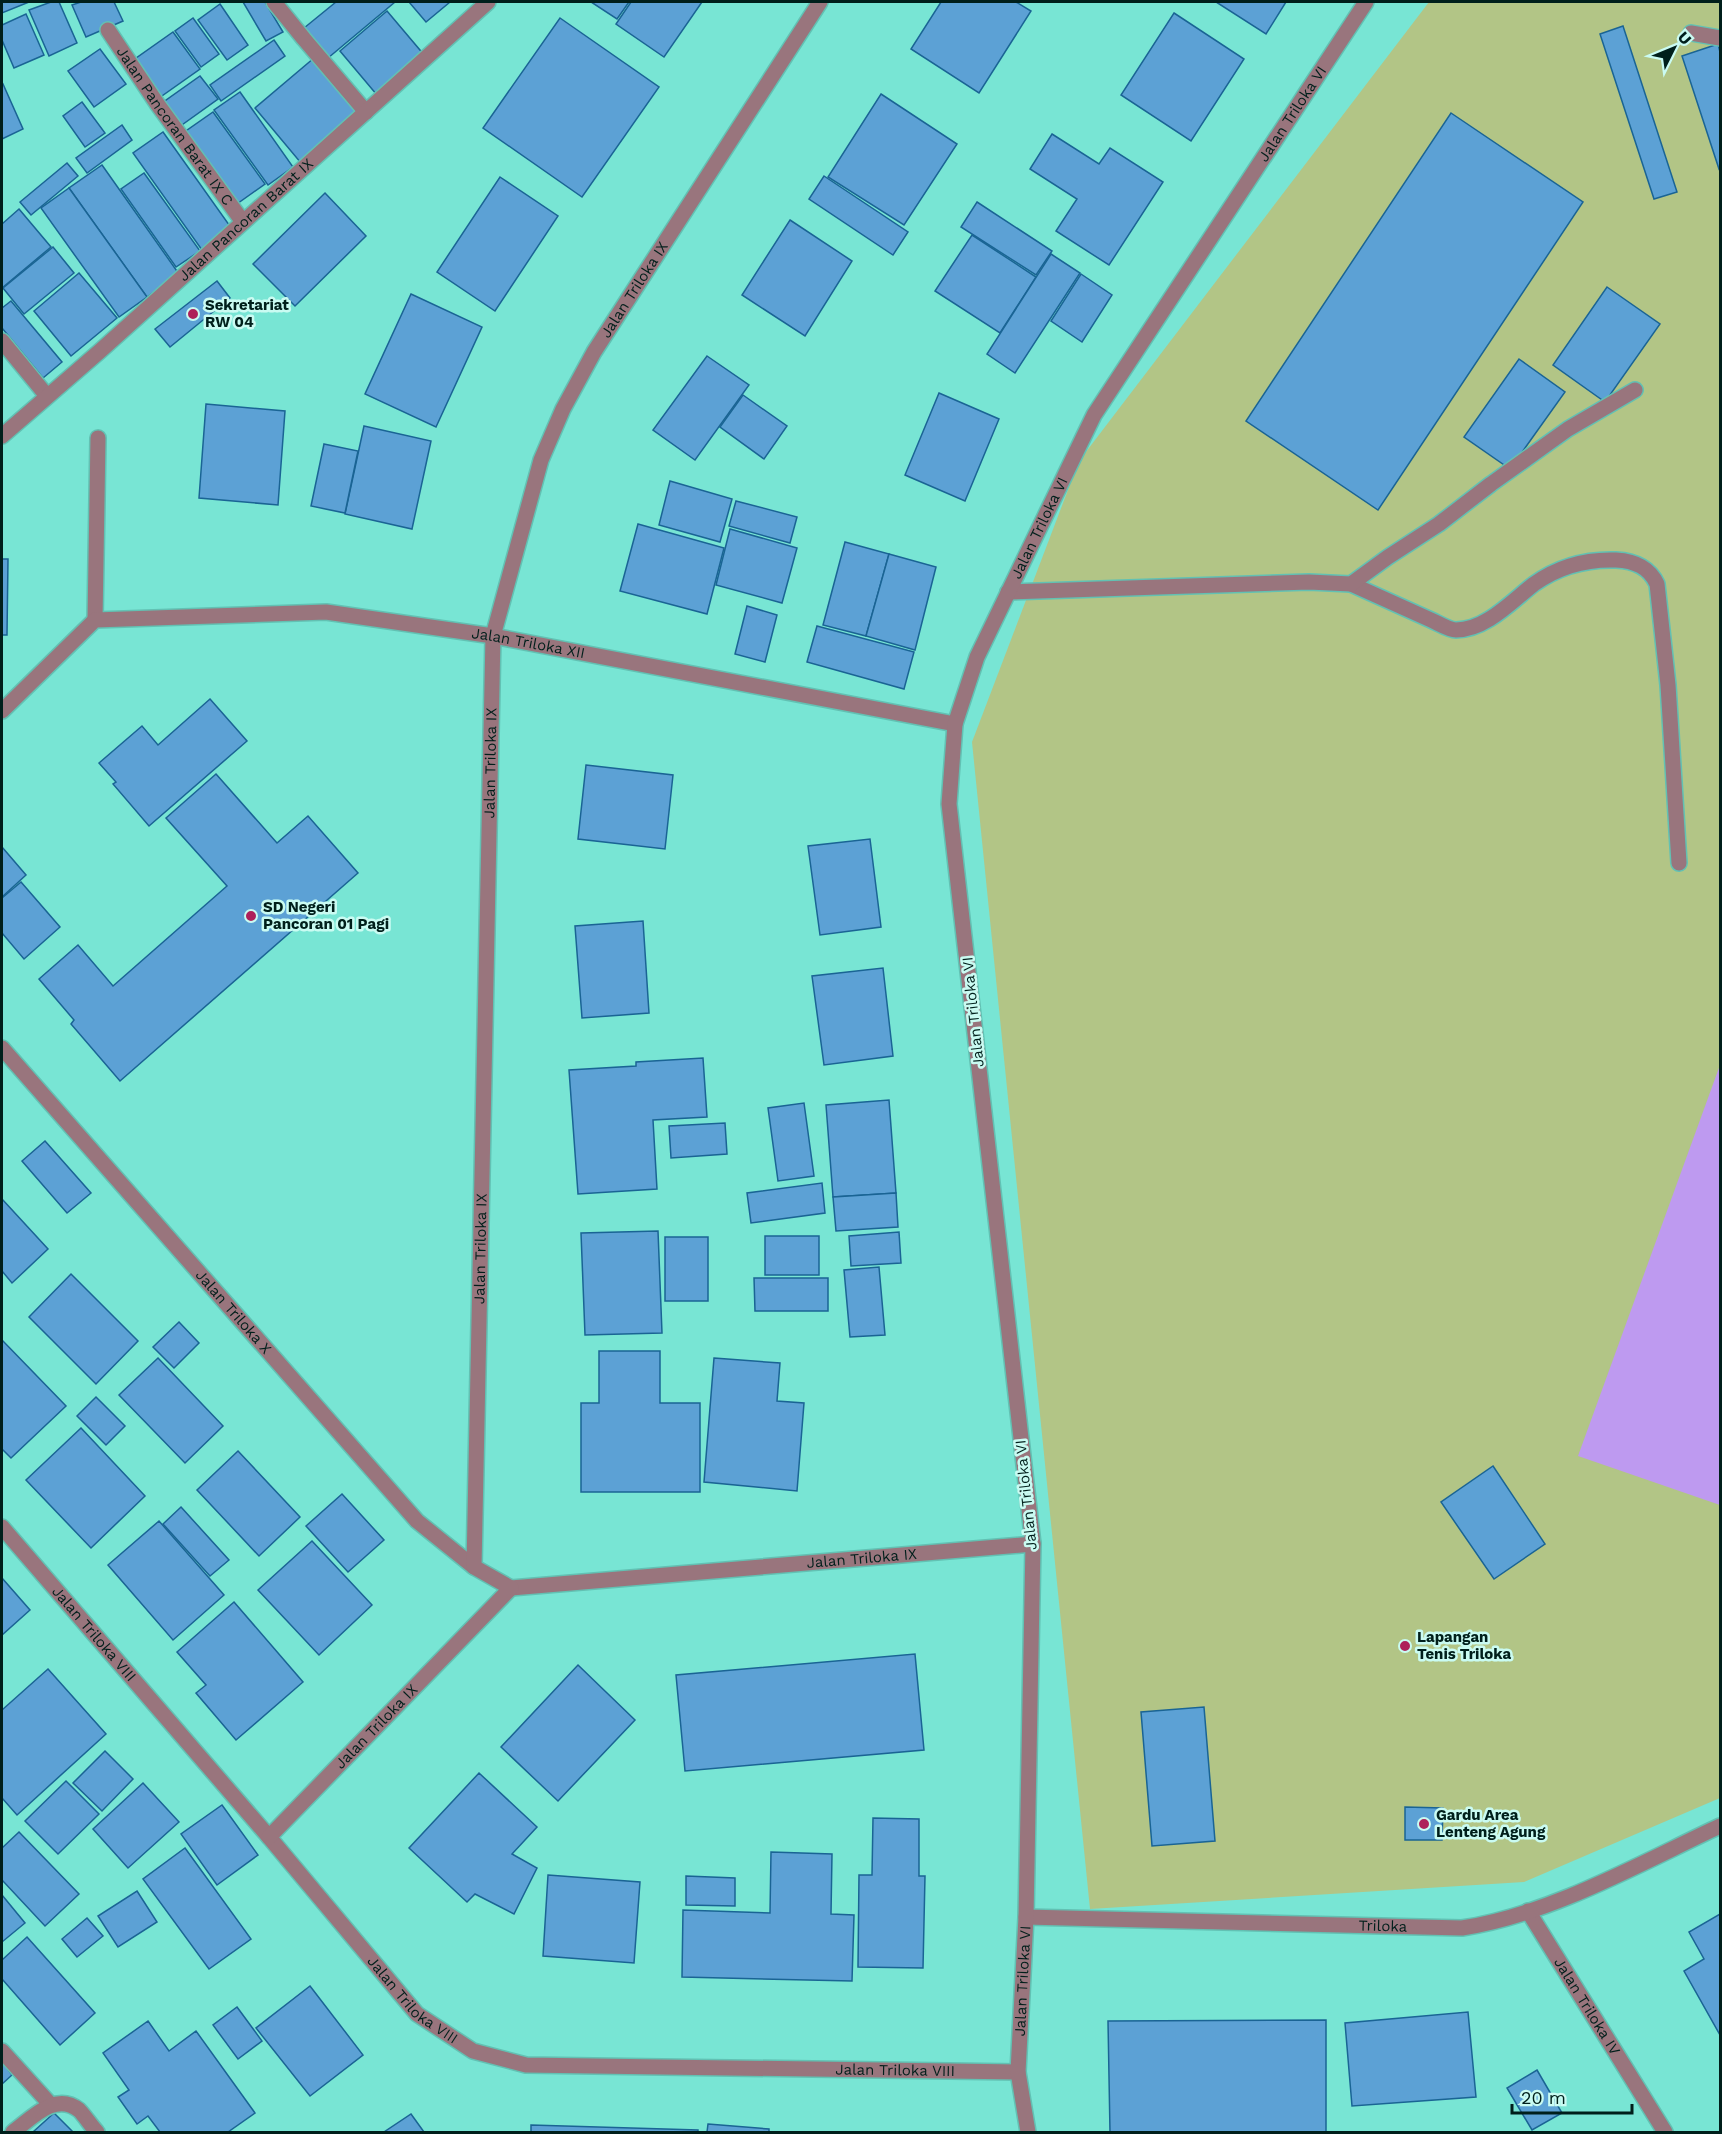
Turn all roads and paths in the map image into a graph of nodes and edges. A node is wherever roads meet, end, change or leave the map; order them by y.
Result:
1 (274, 2) edge
2 (488, 2) edge
3 (820, 2) edge
4 (1366, 2) edge
5 (108, 30) dead end
6 (1691, 33) dead end
7 (1720, 38) edge
8 (366, 112) junction
9 (243, 222) junction
10 (2, 341) edge
11 (1635, 390) dead end
12 (47, 396) junction
13 (2, 436) edge
14 (98, 438) dead end
15 (1351, 584) junction
16 (1008, 592) junction
17 (95, 620) junction
18 (493, 636) junction
19 (2, 711) edge
20 (954, 724) junction
21 (1679, 863) dead end
22 (2, 1048) edge
23 (2, 1527) edge
24 (1033, 1544) junction
25 (474, 1567) junction
26 (511, 1588) junction
27 (1720, 1826) edge
28 (268, 1837) junction
29 (1528, 1911) junction
30 (1026, 1917) junction
31 (2, 2051) edge
32 (1018, 2072) junction
33 (50, 2104) junction
34 (13, 2133) edge
35 (97, 2133) edge
36 (1028, 2133) edge
37 (1665, 2133) edge

1 - 8 street
2 - 8 street, Jalan Pancoran Barat IX
3 - 18 street, Jalan Triloka IX
4 - 16 street, Jalan Triloka VI
5 - 9 street, Jalan Pancoran Barat IX C
6 - 7 street
8 - 9 street, Jalan Pancoran Barat IX
9 - 12 street, Jalan Pancoran Barat IX
10 - 12 street
11 - 15 street
12 - 13 street, Jalan Pancoran Barat IX
14 - 17 street
15 - 16 street
15 - 21 street
16 - 20 street, Jalan Triloka VI
17 - 18 street, Jalan Triloka XII
17 - 19 street
18 - 20 street, Jalan Triloka XII
18 - 25 street, Jalan Triloka IX
20 - 24 street, Jalan Triloka VI
22 - 25 street, Jalan Triloka X
23 - 28 street, Jalan Triloka VIII
24 - 26 street, Jalan Triloka IX
24 - 30 street, Jalan Triloka VI
25 - 26 street
26 - 28 street, Jalan Triloka IX
27 - 29 street, Triloka
28 - 32 street, Jalan Triloka VIII
29 - 30 street, Triloka
29 - 37 street, Jalan Triloka IV
30 - 32 street, Jalan Triloka VI
31 - 33 street
32 - 36 street, Jalan Triloka VI
33 - 34 street
33 - 35 street

